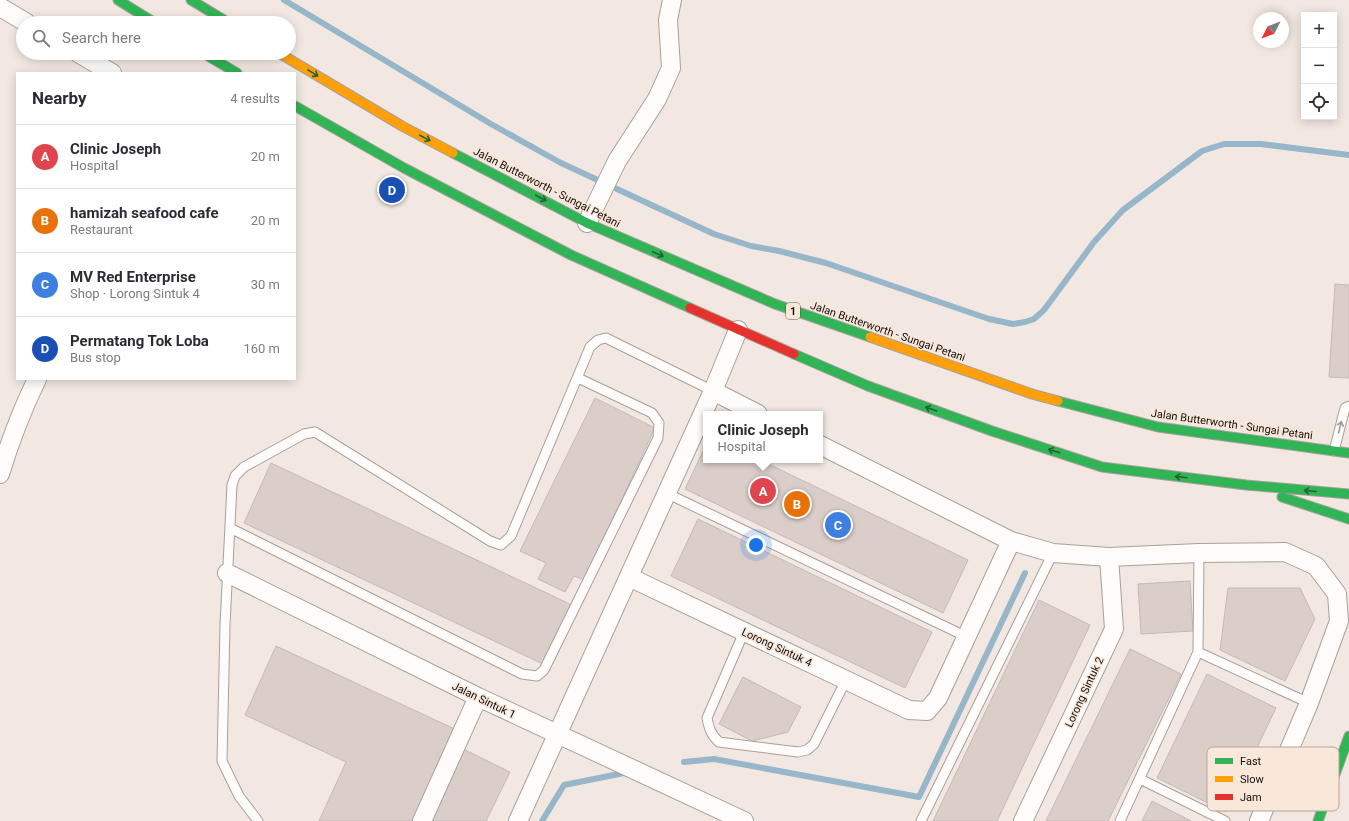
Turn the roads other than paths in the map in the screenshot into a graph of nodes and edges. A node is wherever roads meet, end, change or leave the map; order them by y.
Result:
1 (118, 0) edge
2 (191, 0) edge
3 (672, 0) edge
4 (0, 7) edge
5 (16, 16) edge
6 (144, 16) edge
7 (217, 16) edge
8 (90, 60) edge
9 (291, 60) edge
10 (209, 62) edge
11 (110, 72) edge
12 (234, 72) edge
13 (296, 107) edge
14 (587, 222) junction
15 (738, 330) junction
16 (578, 378) junction
17 (36, 380) edge
18 (713, 391) junction
19 (1349, 406) edge
20 (704, 411) edge
21 (752, 411) edge
22 (703, 413) edge
23 (823, 447) edge
24 (1349, 450) edge
25 (1334, 451) junction
26 (1349, 454) edge
27 (0, 474) edge
28 (1246, 485) junction
29 (666, 493) junction
30 (1349, 494) edge
31 (1349, 519) edge
32 (230, 528) junction
33 (1011, 541) junction
34 (1053, 553) junction
35 (1199, 553) junction
36 (1109, 557) junction
37 (227, 573) junction
38 (629, 577) junction
39 (744, 632) junction
40 (967, 637) junction
41 (1198, 652) junction
42 (846, 680) junction
43 (478, 697) junction
44 (1309, 703) junction
45 (557, 734) junction
46 (1349, 736) edge
47 (1290, 747) edge
48 (1339, 765) edge
49 (1346, 772) dead end
50 (1140, 779) junction
51 (1339, 785) edge
52 (1263, 811) edge
53 (1323, 811) edge
54 (1325, 811) edge
55 (258, 821) edge
56 (422, 821) edge
57 (518, 821) edge
58 (744, 821) edge
59 (921, 821) edge
60 (1023, 821) edge
61 (1120, 821) edge
62 (1225, 821) edge
63 (1259, 821) edge
64 (1320, 821) edge

1 - 6 main road
2 - 7 main road
3 - 14 street
4 - 5 street
8 - 11 street
9 -> 14 main road, Jalan Butterworth - Sungai Petani / 1
10 - 12 main road
13 - 15 main road
14 -> 25 main road, Jalan Butterworth - Sungai Petani / 1
15 - 18 street
28 -> 15 main road
16 - 18 lane
16 - 32 lane
16 - 32 lane
17 - 27 street
18 - 20 street
18 - 21 street
25 -> 19 lane
22 - 29 street
23 - 33 street
24 - 25 main road
25 - 26 main road, Jalan Butterworth - Sungai Petani / 1
30 -> 28 main road
28 - 31 main road
29 - 38 street
29 - 40 lane
32 - 37 lane
33 - 34 street
33 - 40 street
34 - 36 street
34 - 59 lane
35 - 36 street
35 - 41 lane
35 - 44 street
36 - 60 street, Lorong Sintuk 2
37 - 43 street, Jalan Sintuk 1
37 - 55 lane
38 - 39 street, Lorong Sintuk 4
38 - 45 street
39 - 42 street, Lorong Sintuk 4
39 - 42 lane
40 - 42 street, Lorong Sintuk 4
41 - 44 lane
41 - 50 lane
43 - 45 street, Jalan Sintuk 1
43 - 56 street
44 - 47 street
45 - 57 street
45 - 58 street, Jalan Sintuk 1
46 - 48 main road
49 - 51 main road
50 - 61 lane
50 - 62 lane
52 - 63 street
53 - 64 main road
54 - 64 main road

